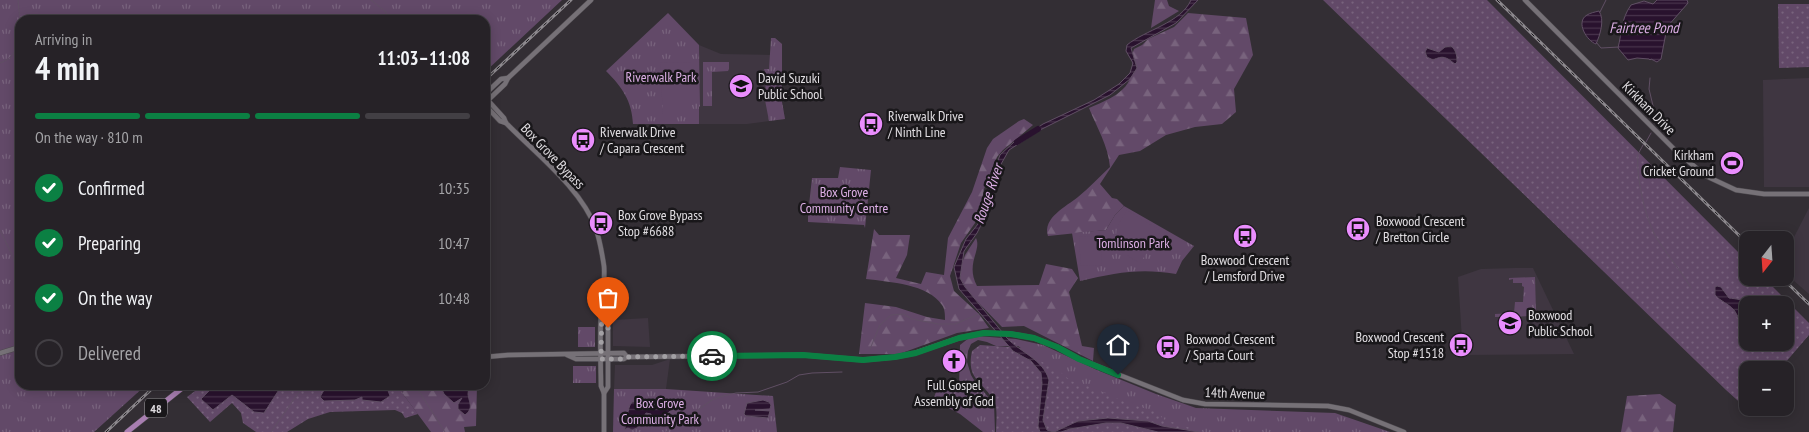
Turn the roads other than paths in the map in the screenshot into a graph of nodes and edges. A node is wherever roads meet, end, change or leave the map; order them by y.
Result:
1 (591, 0) edge
2 (1525, 0) edge
3 (490, 94) edge
4 (490, 106) edge
5 (1809, 194) edge
6 (605, 291) junction
7 (15, 348) edge
8 (0, 353) edge
9 (601, 353) junction
10 (608, 353) junction
11 (567, 355) junction
12 (490, 357) edge
13 (627, 357) junction
14 (601, 359) junction
15 (608, 359) junction
16 (180, 390) edge
17 (604, 393) junction
18 (127, 432) edge
19 (604, 432) edge
20 (1404, 432) edge

1 - 3 main road
2 - 5 main road, Kirkham Drive
4 - 6 main road, Box Grove Bypass
6 - 9 main road, Box Grove Bypass
6 - 10 main road, Box Grove Bypass
7 - 8 main road
9 - 10 main road, 14th Avenue
9 - 11 main road, 14th Avenue
9 - 14 main road, Box Grove Bypass
10 - 13 main road, 14th Avenue
10 - 15 main road, Box Grove Bypass
11 - 12 main road, 14th Avenue
11 - 14 main road, 14th Avenue
13 - 15 main road, 14th Avenue
13 - 20 main road, 14th Avenue
14 - 15 main road, 14th Avenue
14 - 17 main road, Box Grove Bypass
15 - 17 main road, Box Grove Bypass
16 - 18 main road, 48
17 - 19 main road, Box Grove Bypass

